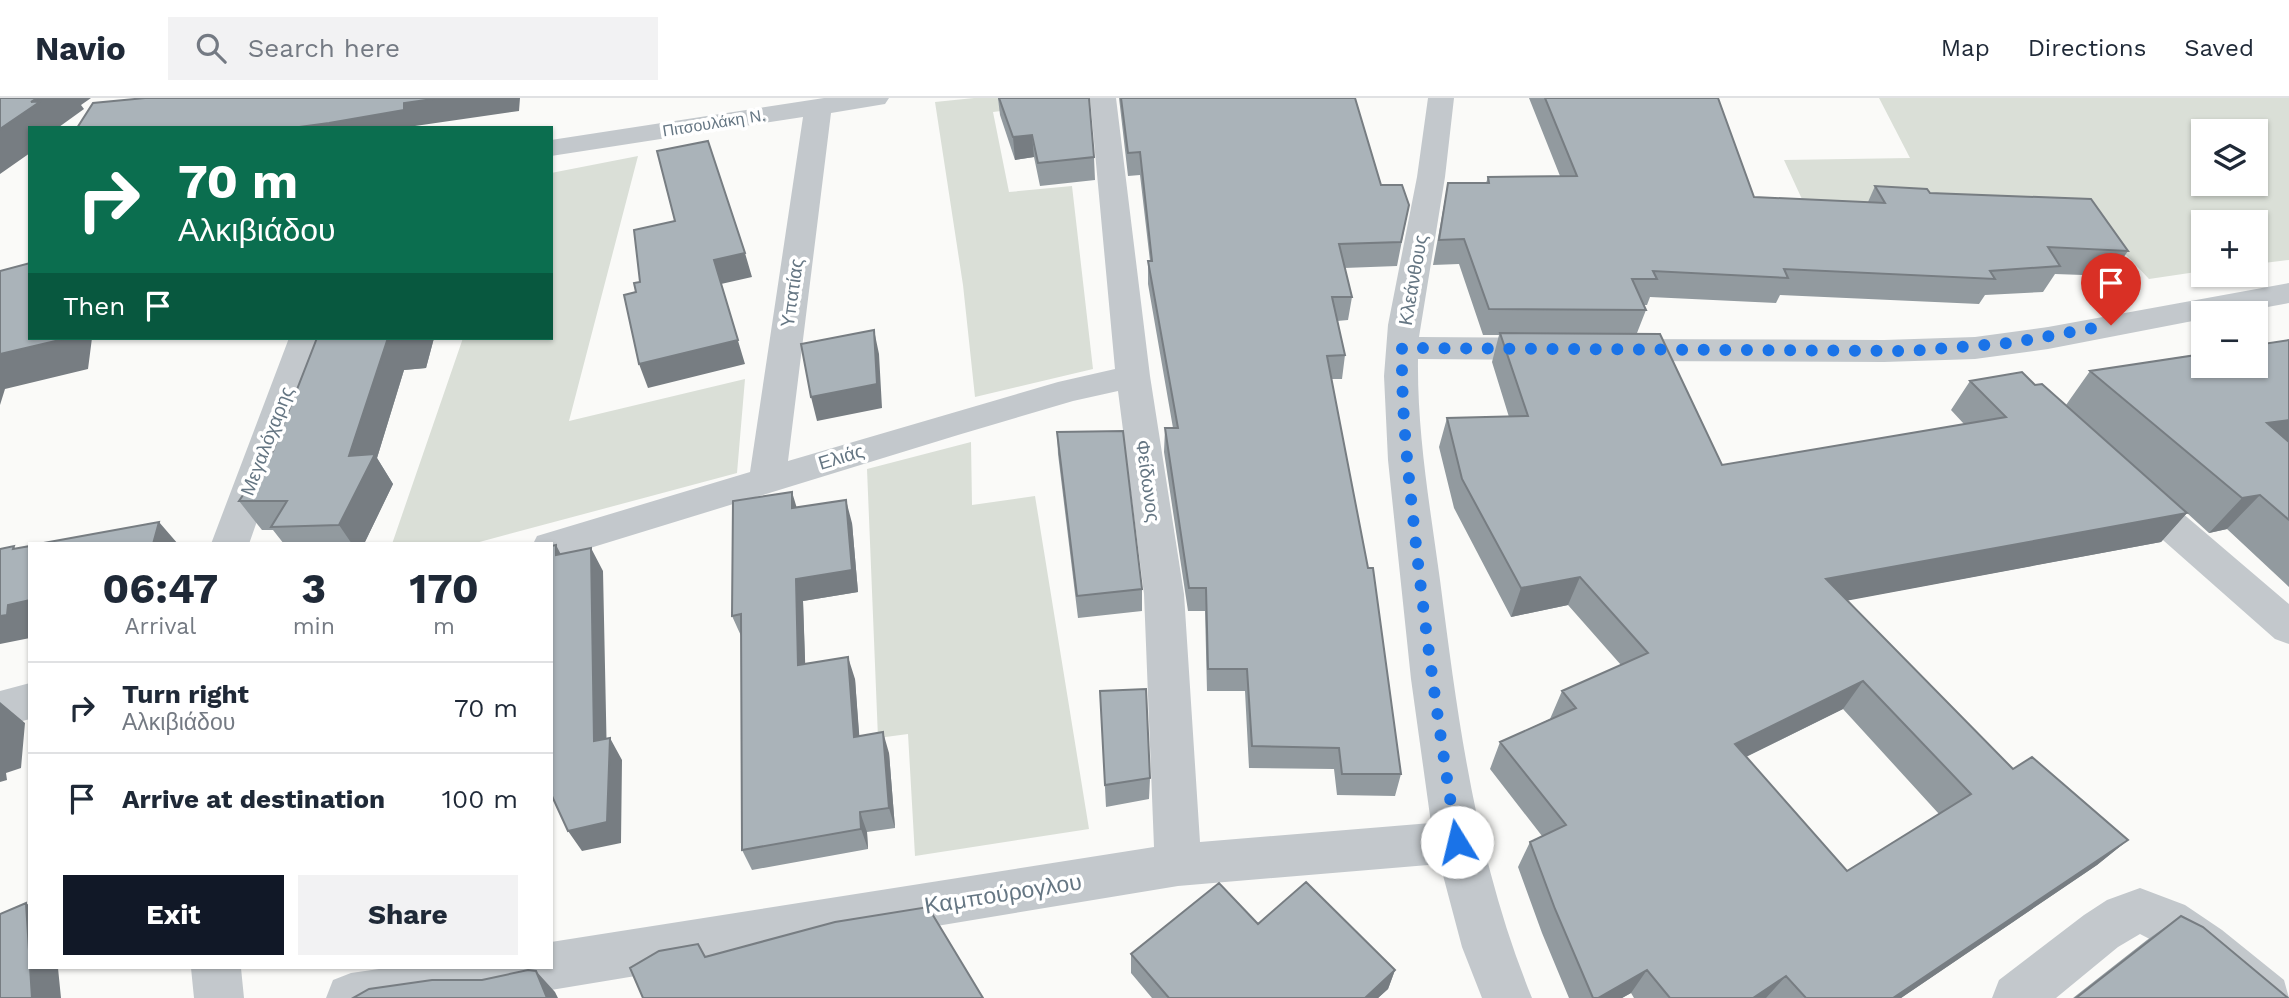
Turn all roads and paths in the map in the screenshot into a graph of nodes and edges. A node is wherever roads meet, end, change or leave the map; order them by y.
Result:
1 (876, 98) edge
2 (1103, 98) edge
3 (1441, 98) edge
4 (817, 107) junction
5 (553, 148) edge
6 (2289, 293) edge
7 (304, 340) edge
8 (1402, 348) junction
9 (1975, 348) junction
10 (2005, 375) edge
11 (1133, 376) junction
12 (2105, 466) edge
13 (767, 480) junction
14 (231, 542) edge
15 (553, 545) edge
16 (2289, 628) edge
17 (28, 702) edge
18 (0, 709) edge
19 (1457, 842) junction
20 (1178, 865) junction
21 (553, 966) edge
22 (216, 969) edge
23 (532, 969) edge
24 (219, 998) edge
25 (351, 998) edge
26 (1507, 998) edge
27 (2017, 998) edge
28 (2266, 998) edge

1 - 4 street, Πιτσουλάκη Ν.
2 - 11 street, Φείδωνος
3 - 8 street, Κλεάνθους
4 - 5 street, Πιτσουλάκη Ν.
4 - 13 street, Υπατίας
6 - 9 street
7 - 14 street, Μεγαλόχαρης
8 - 9 street
8 - 19 street, Κλεάνθους
9 - 10 street
11 - 13 street, Ελιάς
11 - 20 street, Φείδωνος
12 - 16 street
13 - 15 street, Ελιάς
17 - 18 street
19 - 20 street, Καμπούρογλου
19 - 26 street, Κλεάνθους
20 - 21 street, Καμπούρογλου
22 - 24 street
23 - 25 street
27 - 28 street

